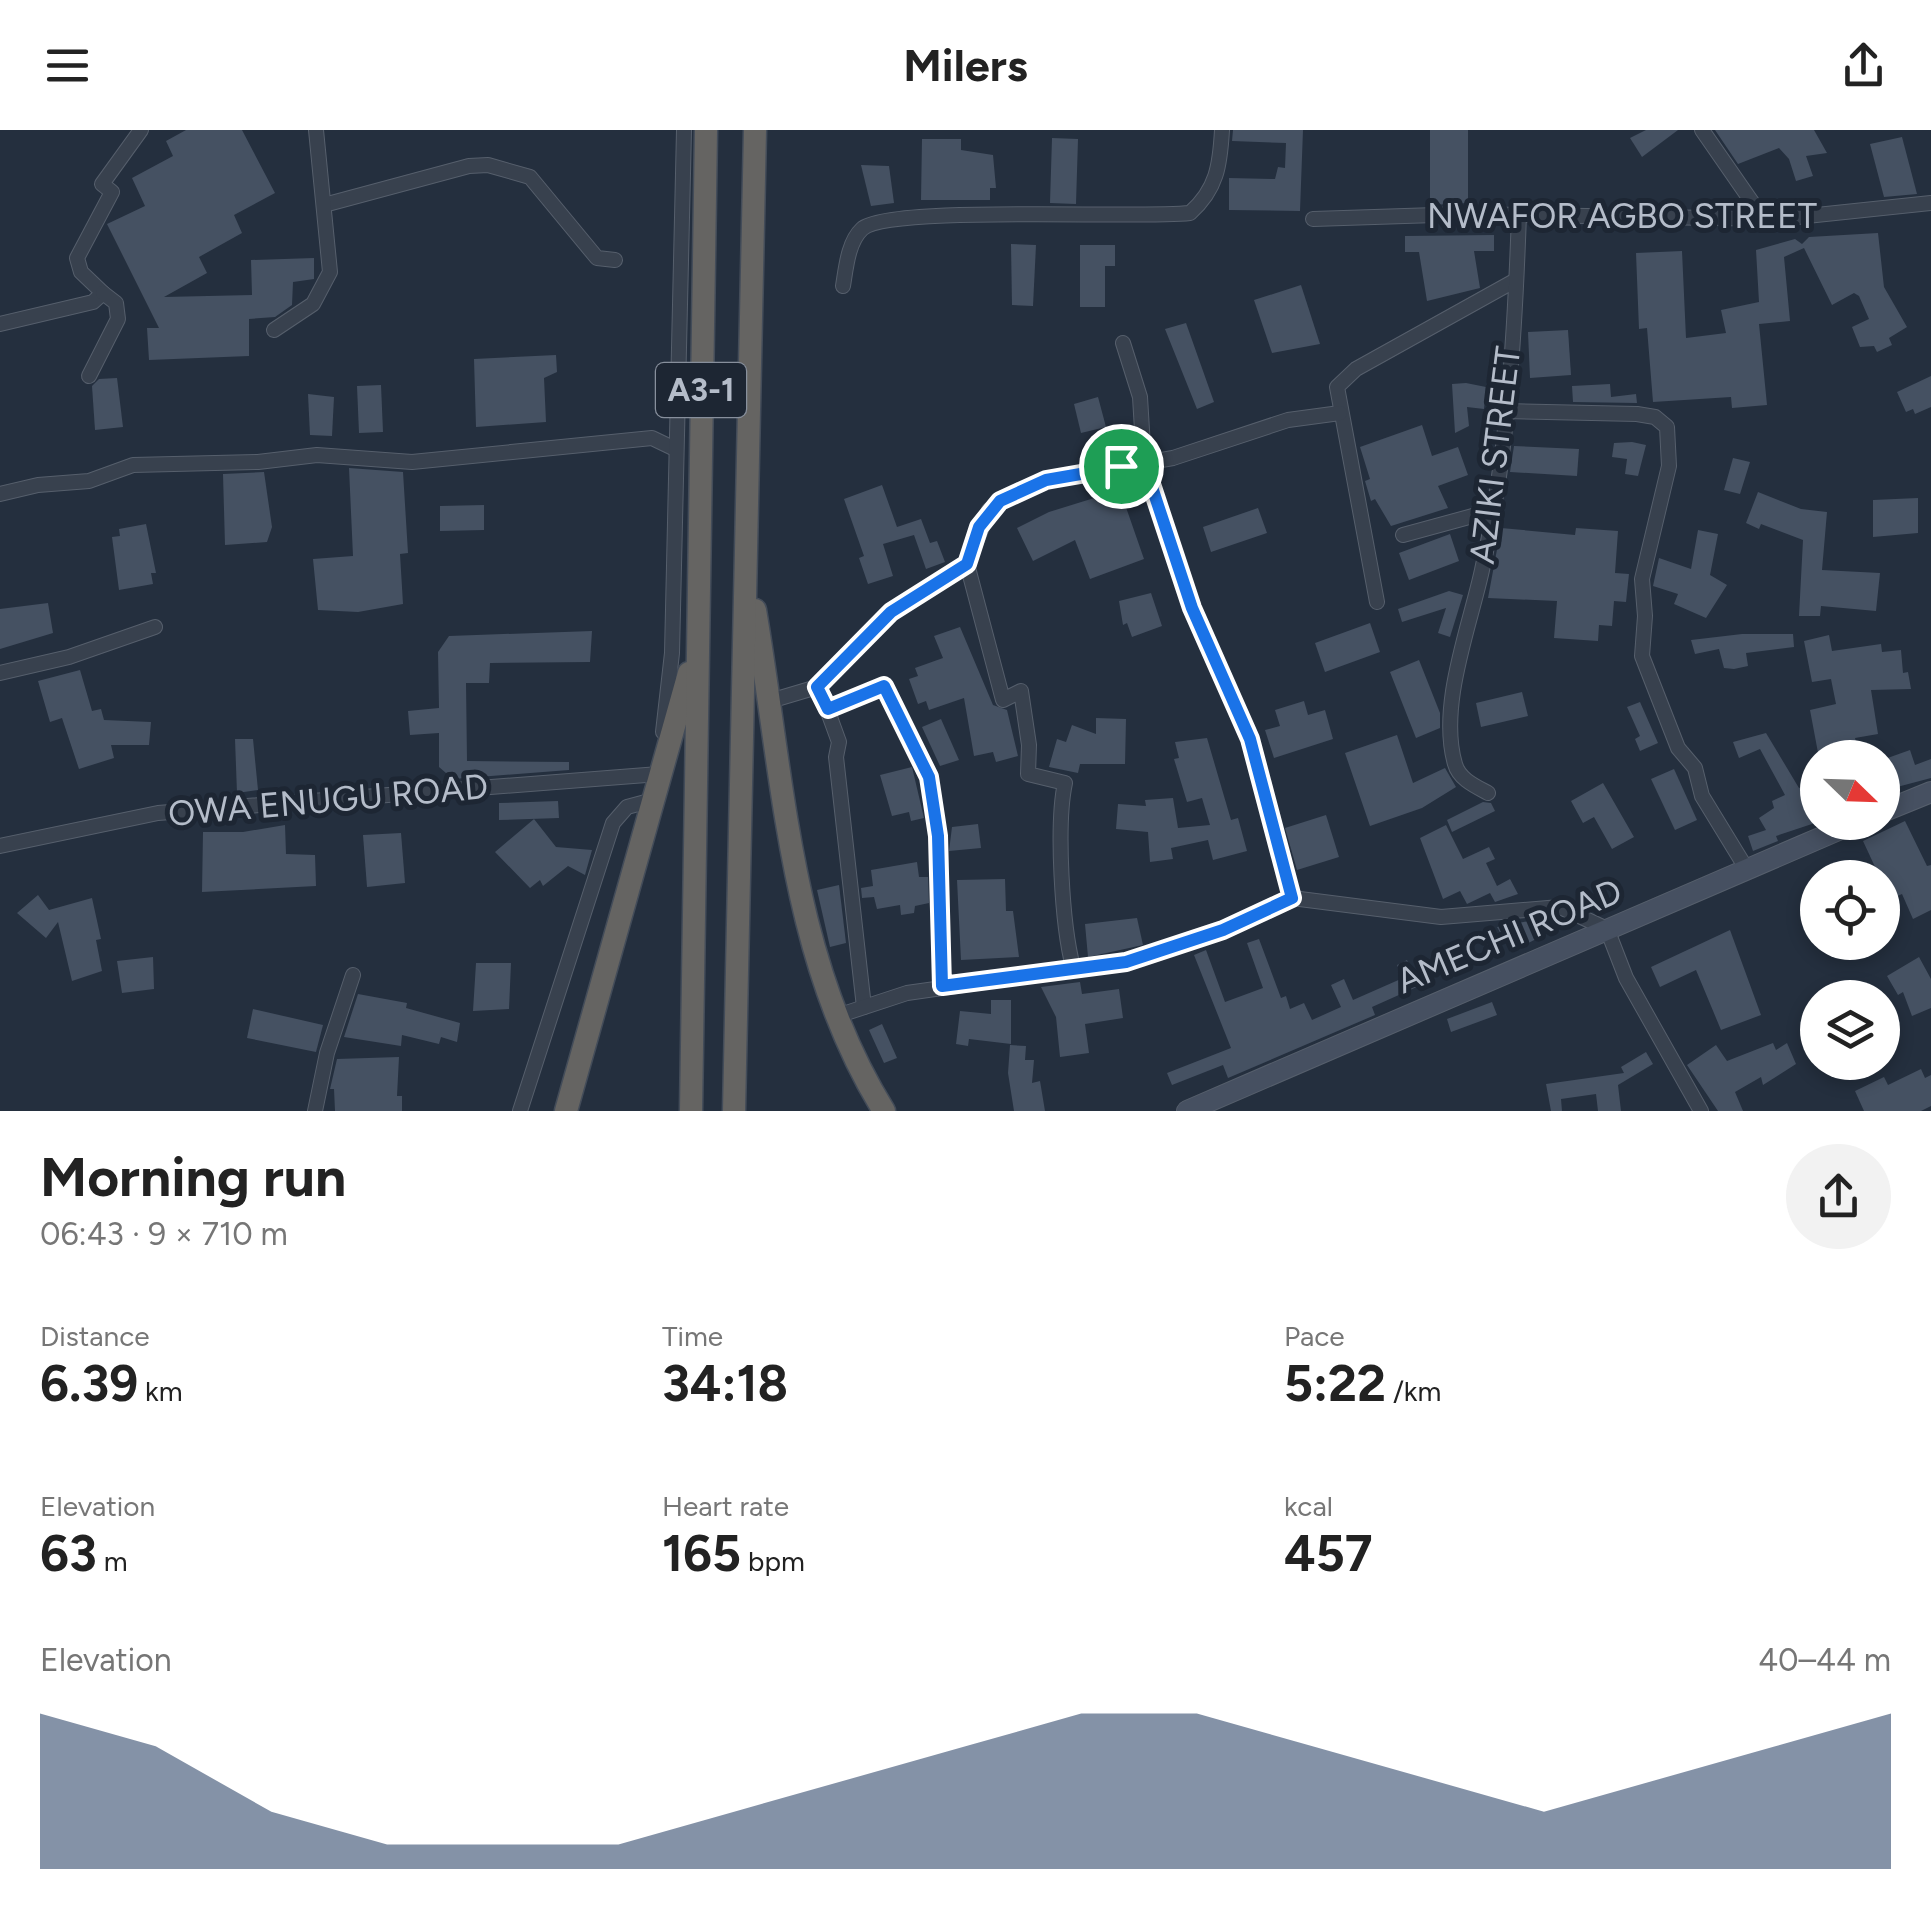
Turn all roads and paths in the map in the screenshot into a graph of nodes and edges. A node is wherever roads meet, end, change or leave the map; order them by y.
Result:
1 (141, 130) edge
2 (316, 130) edge
3 (684, 130) edge
4 (706, 130) edge
5 (755, 130) edge
6 (1222, 130) edge
7 (1702, 130) edge
8 (1931, 203) edge
9 (324, 205) junction
10 (1519, 214) junction
11 (1763, 218) junction
12 (1313, 219) dead end
13 (615, 260) dead end
14 (1516, 280) junction
15 (842, 286) dead end
16 (98, 298) junction
17 (0, 324) edge
18 (274, 330) dead end
19 (1123, 343) dead end
20 (89, 376) dead end
21 (1505, 410) junction
22 (1340, 413) junction
23 (676, 449) junction
24 (1144, 463) junction
25 (0, 494) edge
26 (1491, 511) junction
27 (1403, 535) dead end
28 (746, 559) junction
29 (967, 564) junction
30 (1378, 602) dead end
31 (154, 627) dead end
32 (696, 650) junction
33 (0, 674) edge
34 (817, 687) junction
35 (770, 701) junction
36 (828, 709) junction
37 (659, 774) junction
38 (1931, 792) edge
39 (1488, 793) dead end
40 (653, 800) junction
41 (1900, 805) edge
42 (1814, 840) edge
43 (0, 846) edge
44 (1746, 868) junction
45 (1292, 898) junction
46 (1606, 929) junction
47 (1073, 967) junction
48 (353, 975) dead end
49 (942, 986) junction
50 (864, 1007) junction
51 (837, 1016) junction
52 (315, 1111) edge
53 (520, 1111) edge
54 (566, 1111) edge
55 (691, 1111) edge
56 (734, 1111) edge
57 (884, 1111) edge
58 (1187, 1111) edge
59 (1701, 1111) edge

1 - 16 street
2 - 9 street
3 - 23 street
4 - 32 highway, A3-1
5 - 28 highway, A3-1
6 - 15 street
7 - 11 street
8 - 11 street, NWAFOR AGBO STREET
9 - 13 street
9 - 18 street
10 - 11 street, NWAFOR AGBO STREET
10 - 12 street, NWAFOR AGBO STREET
10 - 14 street, AZIKI STREET
14 - 21 street, AZIKI STREET
14 - 22 street
16 - 17 street
16 - 20 street
19 - 24 street
21 - 26 street, AZIKI STREET
21 - 44 street
22 - 24 street
22 - 30 street
23 - 25 street
23 - 37 street
24 - 29 street
24 - 45 street
26 - 27 street
26 - 39 street, AZIKI STREET
28 - 35 highway
28 - 56 highway
29 - 34 street
29 - 47 street
31 - 33 street
32 - 37 highway
32 - 55 highway, A3-1
34 - 35 street
34 - 36 street
35 - 51 highway
36 - 49 street
36 - 50 street
37 - 40 highway
37 - 43 street, OWA ENUGU ROAD
38 - 41 main road
40 - 53 street
40 - 54 highway
42 - 44 main road, AMECHI ROAD
44 - 46 main road, AMECHI ROAD
45 - 46 street
45 - 47 street
46 - 58 main road, AMECHI ROAD
46 - 59 street
47 - 49 street
48 - 52 street
49 - 50 street
50 - 51 street
51 - 57 highway

